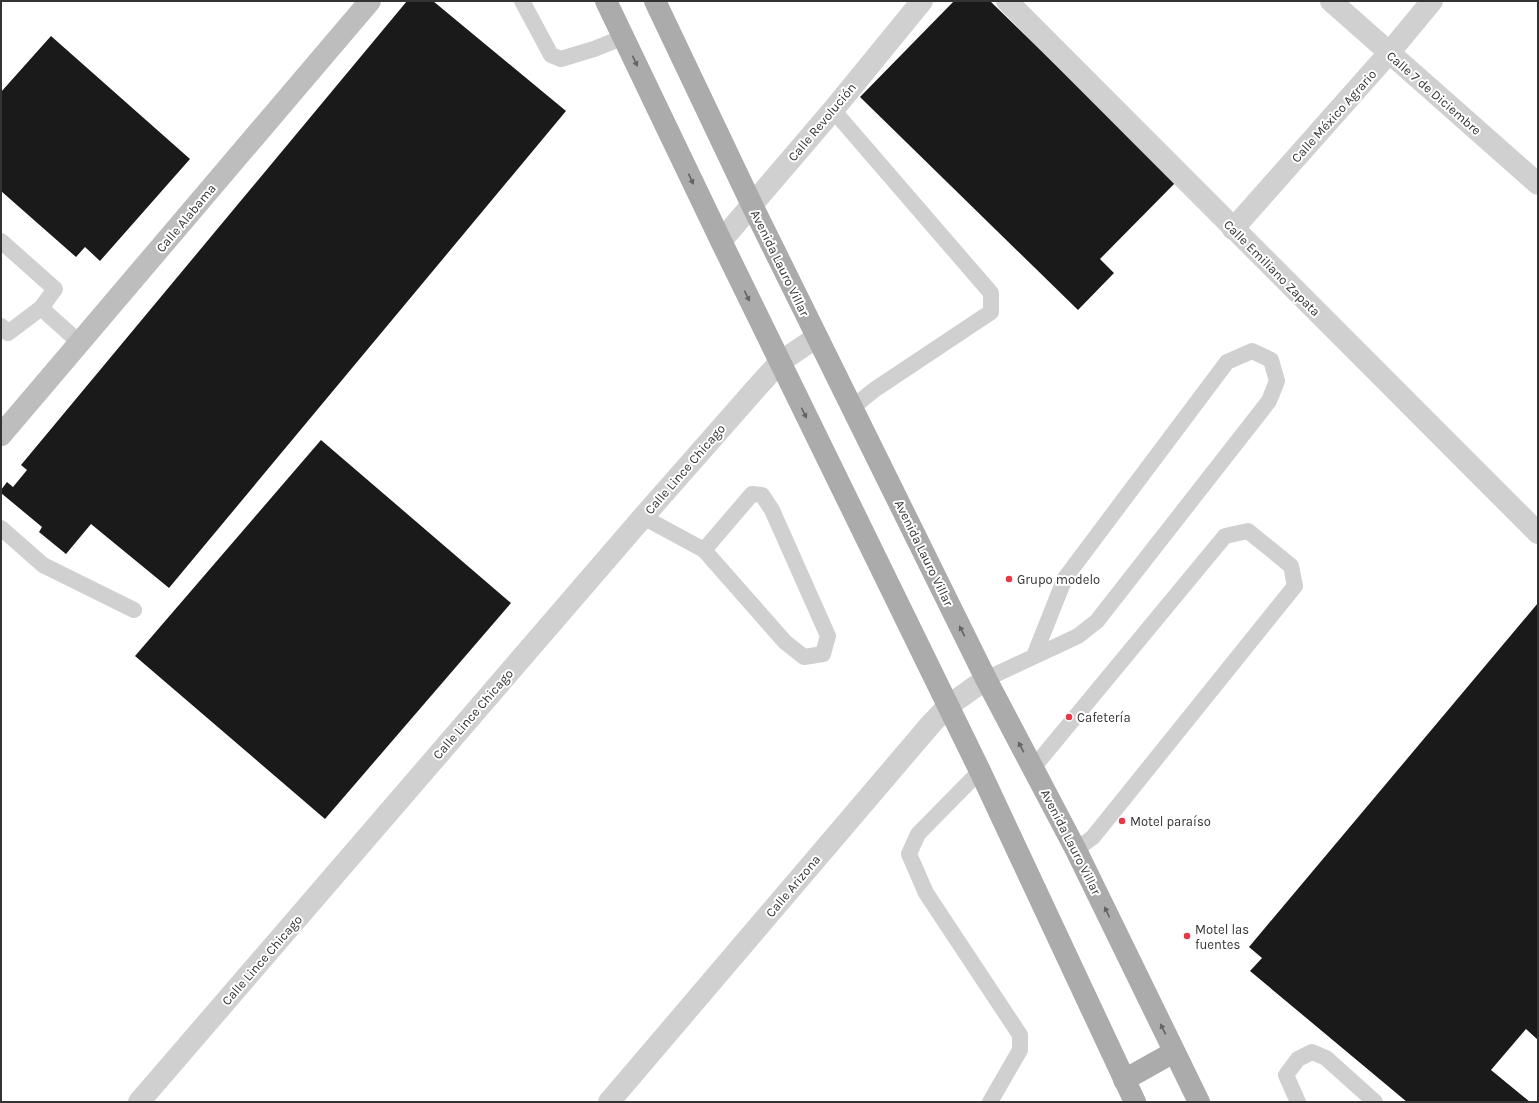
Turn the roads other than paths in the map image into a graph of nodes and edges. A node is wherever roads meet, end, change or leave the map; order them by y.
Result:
1 (370, 1) edge
2 (522, 1) edge
3 (606, 1) edge
4 (655, 1) edge
5 (922, 1) edge
6 (1008, 1) edge
7 (1331, 1) edge
8 (1432, 1) edge
9 (624, 38) junction
10 (1389, 53) junction
11 (833, 110) junction
12 (1538, 184) edge
13 (752, 205) junction
14 (1234, 229) junction
15 (1, 241) edge
16 (721, 241) junction
17 (41, 308) junction
18 (1, 326) edge
19 (817, 337) junction
20 (80, 343) junction
21 (780, 362) junction
22 (852, 408) junction
23 (1, 435) edge
24 (643, 517) junction
25 (1, 528) edge
26 (1538, 533) edge
27 (704, 550) junction
28 (134, 610) dead end
29 (1034, 656) junction
30 (986, 679) junction
31 (948, 706) junction
32 (1033, 768) junction
33 (980, 771) junction
34 (1076, 850) junction
35 (1174, 1052) junction
36 (1124, 1080) junction
37 (139, 1102) edge
38 (609, 1102) edge
39 (990, 1102) edge
40 (1135, 1102) edge
41 (1199, 1102) edge
42 (1298, 1102) edge
43 (1375, 1102) edge

1 - 20 main road, Calle Alabama
2 - 9 lane
3 - 9 main road
4 - 13 main road, Avenida Lauro Villar
5 - 11 street, Calle Revolución
6 - 14 street, Calle Emiliano Zapata
7 - 10 street, Calle 7 de Diciembre
8 - 10 street, Calle México Agrario
9 -> 16 main road
10 - 12 street, Calle 7 de Diciembre
10 - 14 street, Calle México Agrario
11 - 13 street, Calle Revolución
11 - 22 lane
13 - 16 street, Calle Revolución
13 - 19 main road, Avenida Lauro Villar
14 - 26 street, Calle Emiliano Zapata
15 - 17 lane
16 -> 21 main road
17 - 18 lane
17 - 20 lane
19 - 21 street, Calle Lince Chicago
19 - 22 main road, Avenida Lauro Villar
20 - 23 main road, Calle Alabama
21 - 24 street, Calle Lince Chicago
21 -> 31 main road
30 -> 22 main road, Avenida Lauro Villar
24 - 27 lane
24 - 37 street, Calle Lince Chicago
25 - 28 lane
27 - 27 lane
29 - 29 lane
29 - 30 lane
30 - 31 street, Calle Arizona
32 -> 30 main road, Avenida Lauro Villar
31 - 33 main road
31 - 38 street, Calle Arizona
32 - 34 main road, Avenida Lauro Villar
32 - 34 lane
33 - 36 main road
33 - 39 lane
35 -> 34 main road, Avenida Lauro Villar
35 - 36 main road
35 - 41 main road, Avenida Lauro Villar
36 - 40 main road
42 - 43 lane

